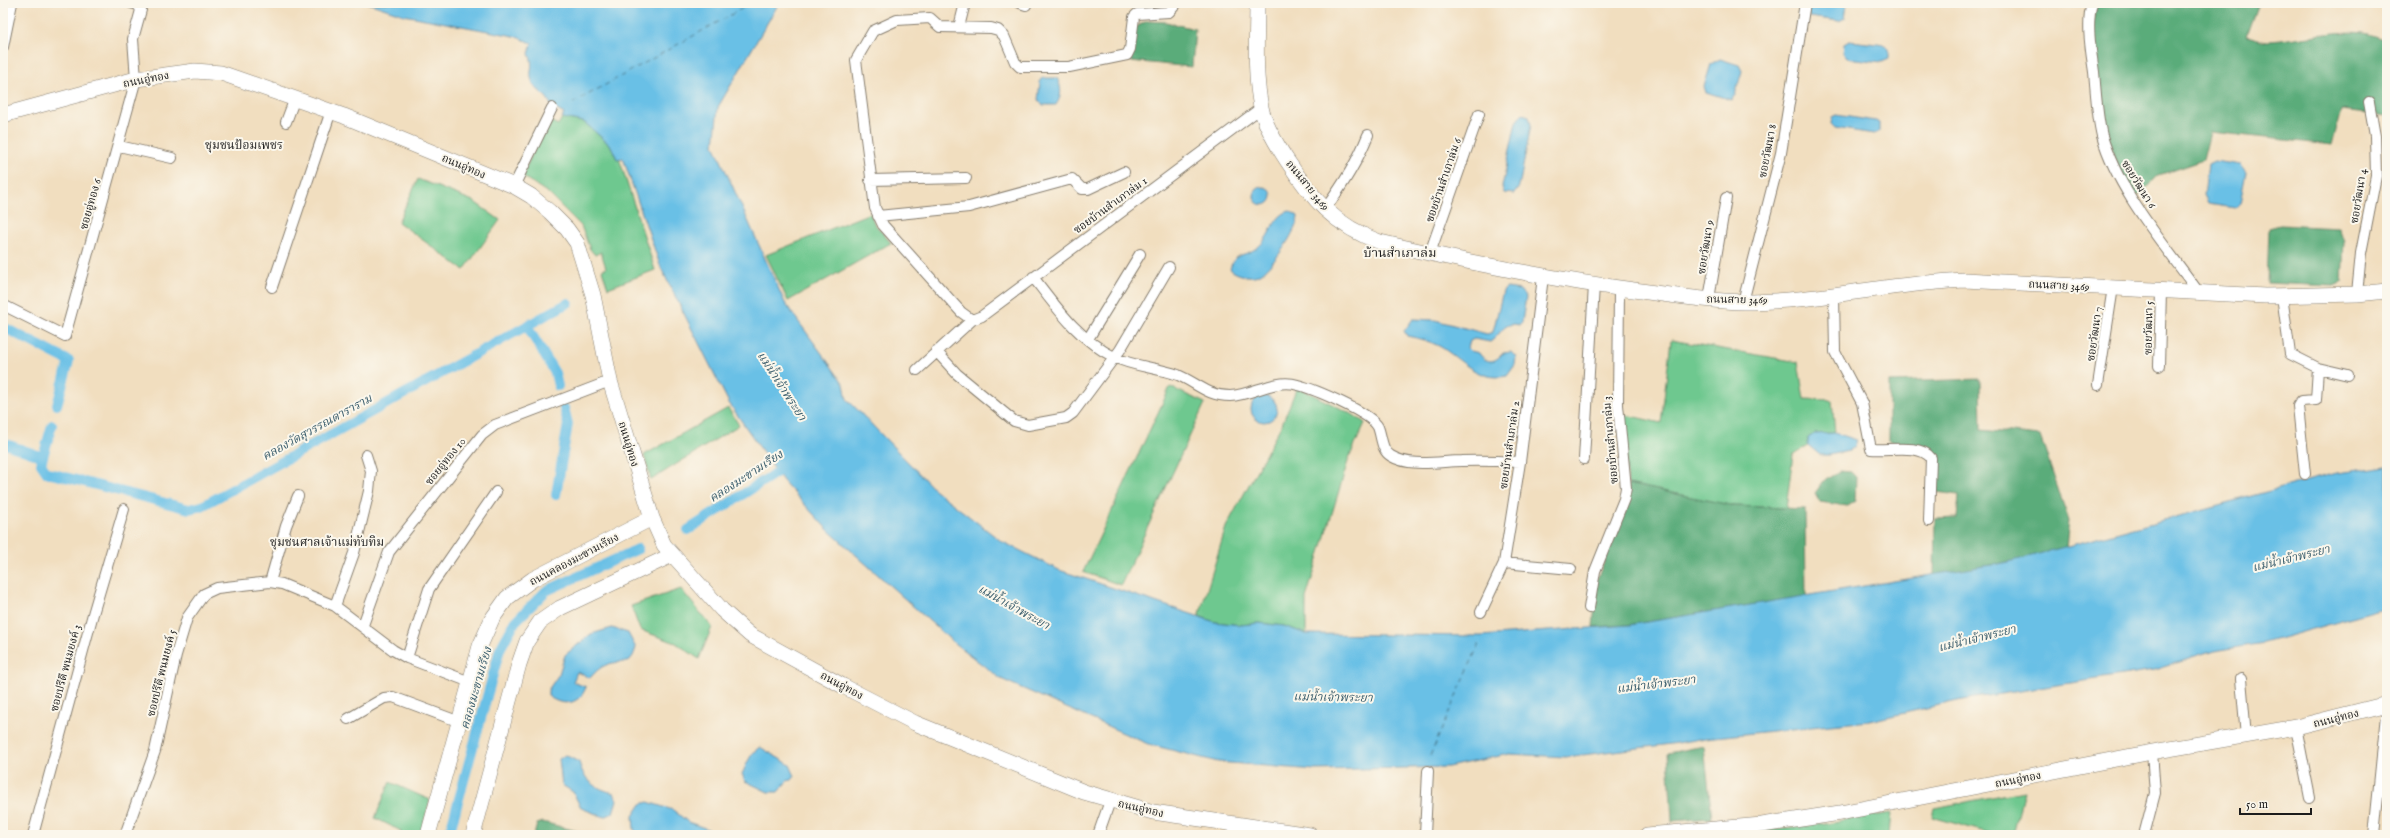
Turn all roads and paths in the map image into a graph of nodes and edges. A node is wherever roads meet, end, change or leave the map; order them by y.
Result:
1 (12, 3) edge
2 (131, 3) edge
3 (965, 3) edge
4 (1177, 3) edge
5 (1257, 3) edge
6 (1805, 3) edge
7 (2092, 3) edge
8 (959, 27) junction
9 (3, 47) edge
10 (136, 80) junction
11 (296, 98) junction
12 (2369, 102) dead end
13 (552, 108) dead end
14 (1261, 108) junction
15 (331, 111) junction
16 (1479, 114) dead end
17 (3, 115) edge
18 (286, 122) dead end
19 (1368, 135) dead end
20 (119, 146) junction
21 (172, 158) dead end
22 (1124, 172) dead end
23 (966, 178) dead end
24 (870, 180) junction
25 (514, 186) junction
26 (1726, 198) dead end
27 (1325, 209) junction
28 (878, 216) junction
29 (1430, 253) junction
30 (1140, 254) dead end
31 (1169, 267) dead end
32 (1543, 276) junction
33 (1033, 277) junction
34 (1594, 284) junction
35 (272, 287) dead end
36 (1619, 288) junction
37 (2113, 288) junction
38 (2161, 291) junction
39 (2387, 291) edge
40 (2199, 292) junction
41 (2357, 294) junction
42 (1834, 296) junction
43 (2282, 296) junction
44 (1709, 300) junction
45 (1744, 302) junction
46 (3, 305) edge
47 (972, 320) junction
48 (1088, 339) junction
49 (936, 351) junction
50 (1115, 357) junction
51 (2159, 366) dead end
52 (2318, 368) junction
53 (917, 370) dead end
54 (2348, 375) dead end
55 (610, 381) junction
56 (2098, 385) dead end
57 (366, 455) dead end
58 (1584, 459) dead end
59 (1520, 462) junction
60 (2305, 474) dead end
61 (496, 492) dead end
62 (298, 496) dead end
63 (124, 509) dead end
64 (652, 518) junction
65 (1929, 521) dead end
66 (672, 555) junction
67 (1504, 563) junction
68 (1572, 570) dead end
69 (270, 582) junction
70 (335, 606) junction
71 (1589, 608) dead end
72 (1481, 612) dead end
73 (363, 625) junction
74 (407, 658) junction
75 (2241, 679) dead end
76 (470, 682) junction
77 (2387, 705) edge
78 (348, 719) dead end
79 (460, 722) junction
80 (2296, 727) junction
81 (2246, 736) junction
82 (2152, 752) junction
83 (1428, 771) dead end
84 (2310, 798) dead end
85 (1110, 800) junction
86 (33, 835) edge
87 (124, 835) edge
88 (428, 835) edge
89 (473, 835) edge
90 (1098, 835) edge
91 (1310, 835) edge
92 (1425, 835) edge
93 (1647, 835) edge
94 (2144, 835) edge
95 (2374, 835) edge

1 - 9 street
2 - 10 street, ซอยอู่ทอง 6
3 - 8 street
4 - 8 street
5 - 14 main road, ถนนสาย 3469
6 - 45 street, ซอยวัฒนา 8
7 - 40 street, ซอยวัฒนา 6
8 - 24 street
10 - 11 main road, ถนนอู่ทอง
10 - 17 main road, ถนนอู่ทอง
10 - 20 street, ซอยอู่ทอง 6
11 - 15 main road, ถนนอู่ทอง
11 - 18 street
12 - 41 street, ซอยวัฒนา 4
13 - 25 street
14 - 27 main road, ถนนสาย 3469
14 - 33 street, ซอยบ้านสำเภาล่ม 1
15 - 25 main road, ถนนอู่ทอง
15 - 35 street
16 - 29 street, ซอยบ้านสำเภาล่ม 6
19 - 27 street
20 - 21 street
20 - 46 street, ซอยอู่ทอง 6
22 - 28 street
23 - 24 street
24 - 28 street
25 - 55 main road, ถนนอู่ทอง
26 - 44 street, ซอยวัฒนา 9
27 - 29 main road, ถนนสาย 3469
28 - 47 street
29 - 32 main road, ถนนสาย 3469
30 - 48 street
31 - 50 street
32 - 34 main road, ถนนสาย 3469
32 - 59 street, ซอยบ้านสำเภาล่ม 2
33 - 47 street, ซอยบ้านสำเภาล่ม 1
33 - 48 street
34 - 36 main road, ถนนสาย 3469
34 - 58 street
36 - 44 main road, ถนนสาย 3469
36 - 71 street, ซอยบ้านสำเภาล่ม 3
37 - 38 main road, ถนนสาย 3469
37 - 42 main road, ถนนสาย 3469
37 - 56 street, ซอยวัฒนา 7
38 - 40 main road, ถนนสาย 3469
38 - 51 street, ซอยวัฒนา 5
39 - 41 main road, ถนนสาย 3469
40 - 43 main road, ถนนสาย 3469
41 - 43 main road, ถนนสาย 3469
42 - 45 main road, ถนนสาย 3469
42 - 65 street
43 - 52 street
44 - 45 main road, ถนนสาย 3469
47 - 49 street, ซอยบ้านสำเภาล่ม 1
48 - 50 street
49 - 50 street
49 - 53 street, ซอยบ้านสำเภาล่ม 1
50 - 59 street
52 - 54 street
52 - 60 street
55 - 64 main road, ถนนอู่ทอง
55 - 73 street, ซอยอู่ทอง 10
57 - 70 street
59 - 67 street, ซอยบ้านสำเภาล่ม 2
61 - 74 street
62 - 69 street
63 - 86 street, ซอยปรีดี พนมยงค์ 3
64 - 66 main road, ถนนอู่ทอง
64 - 76 main road, ถนนคลองมะขามเรียง
66 - 85 main road, ถนนอู่ทอง
66 - 89 main road
67 - 68 street
67 - 72 street, ซอยบ้านสำเภาล่ม 2
69 - 70 street, ซอยปรีดี พนมยงค์ 5
69 - 87 street, ซอยปรีดี พนมยงค์ 5
70 - 73 street, ซอยปรีดี พนมยงค์ 5
73 - 74 street, ซอยปรีดี พนมยงค์ 5
74 - 76 street, ซอยปรีดี พนมยงค์ 5
75 - 81 street
76 - 79 main road, ถนนคลองมะขามเรียง
77 - 80 main road, ถนนอู่ทอง
77 - 95 street
78 - 79 street
79 - 88 main road, ถนนคลองมะขามเรียง
80 - 81 main road, ถนนอู่ทอง
80 - 84 street
81 - 82 main road, ถนนอู่ทอง
82 - 93 main road, ถนนอู่ทอง
82 - 94 street
83 - 92 street
85 - 90 street
85 - 91 main road, ถนนอู่ทอง

